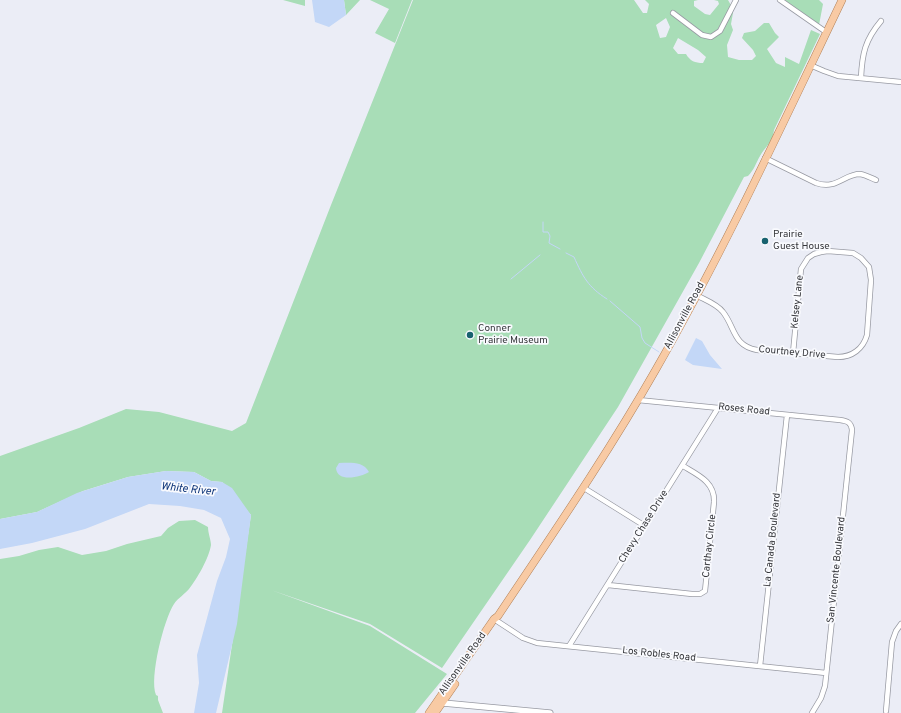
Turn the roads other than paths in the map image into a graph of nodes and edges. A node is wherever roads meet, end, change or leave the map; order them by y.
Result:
1 (736, 0) edge
2 (780, 0) edge
3 (842, 0) edge
4 (673, 13) dead end
5 (881, 21) dead end
6 (826, 32) junction
7 (810, 64) junction
8 (861, 78) junction
9 (901, 82) edge
10 (765, 158) junction
11 (876, 180) dead end
12 (696, 295) junction
13 (862, 347) joint
14 (793, 353) junction
15 (638, 400) junction
16 (718, 408) junction
17 (787, 415) junction
18 (850, 424) joint
19 (683, 466) junction
20 (584, 488) junction
21 (645, 526) junction
22 (608, 585) junction
23 (497, 618) junction
24 (901, 624) edge
25 (569, 646) junction
26 (760, 666) junction
27 (826, 673) junction
28 (443, 703) junction
29 (886, 711) dead end
30 (429, 713) edge
31 (435, 713) edge
32 (550, 713) edge
33 (812, 713) edge

1 - 4 street
2 - 6 street
3 - 6 main road, Allisonville Road
5 - 8 street
6 - 7 main road, Allisonville Road
7 - 8 street
7 - 10 main road, Allisonville Road
8 - 9 street
10 - 11 street
10 - 12 main road, Allisonville Road
12 - 14 street, Courtney Drive
12 - 15 main road, Allisonville Road
13 - 14 street, Courtney Drive
13 - 14 street, Kelsey Lane
15 - 16 street, Roses Road
15 - 20 main road, Allisonville Road
16 - 17 street, Roses Road
16 - 19 street, Chevy Chase Drive
17 - 18 street, Roses Road
17 - 26 street, La Canada Boulevard
18 - 27 street, San Vincente Boulevard
19 - 21 street, Chevy Chase Drive
19 - 22 street, Carthay Circle
20 - 21 street
20 - 23 main road, Allisonville Road
21 - 22 street, Chevy Chase Drive
22 - 25 street, Chevy Chase Drive
23 - 25 street, Los Robles Road
23 - 28 main road, Allisonville Road
23 - 30 main road, Allisonville Road
24 - 29 street
25 - 26 street, Los Robles Road
26 - 27 street, Los Robles Road
27 - 33 street, San Vincente Boulevard
28 - 31 main road, Allisonville Road
28 - 32 street

